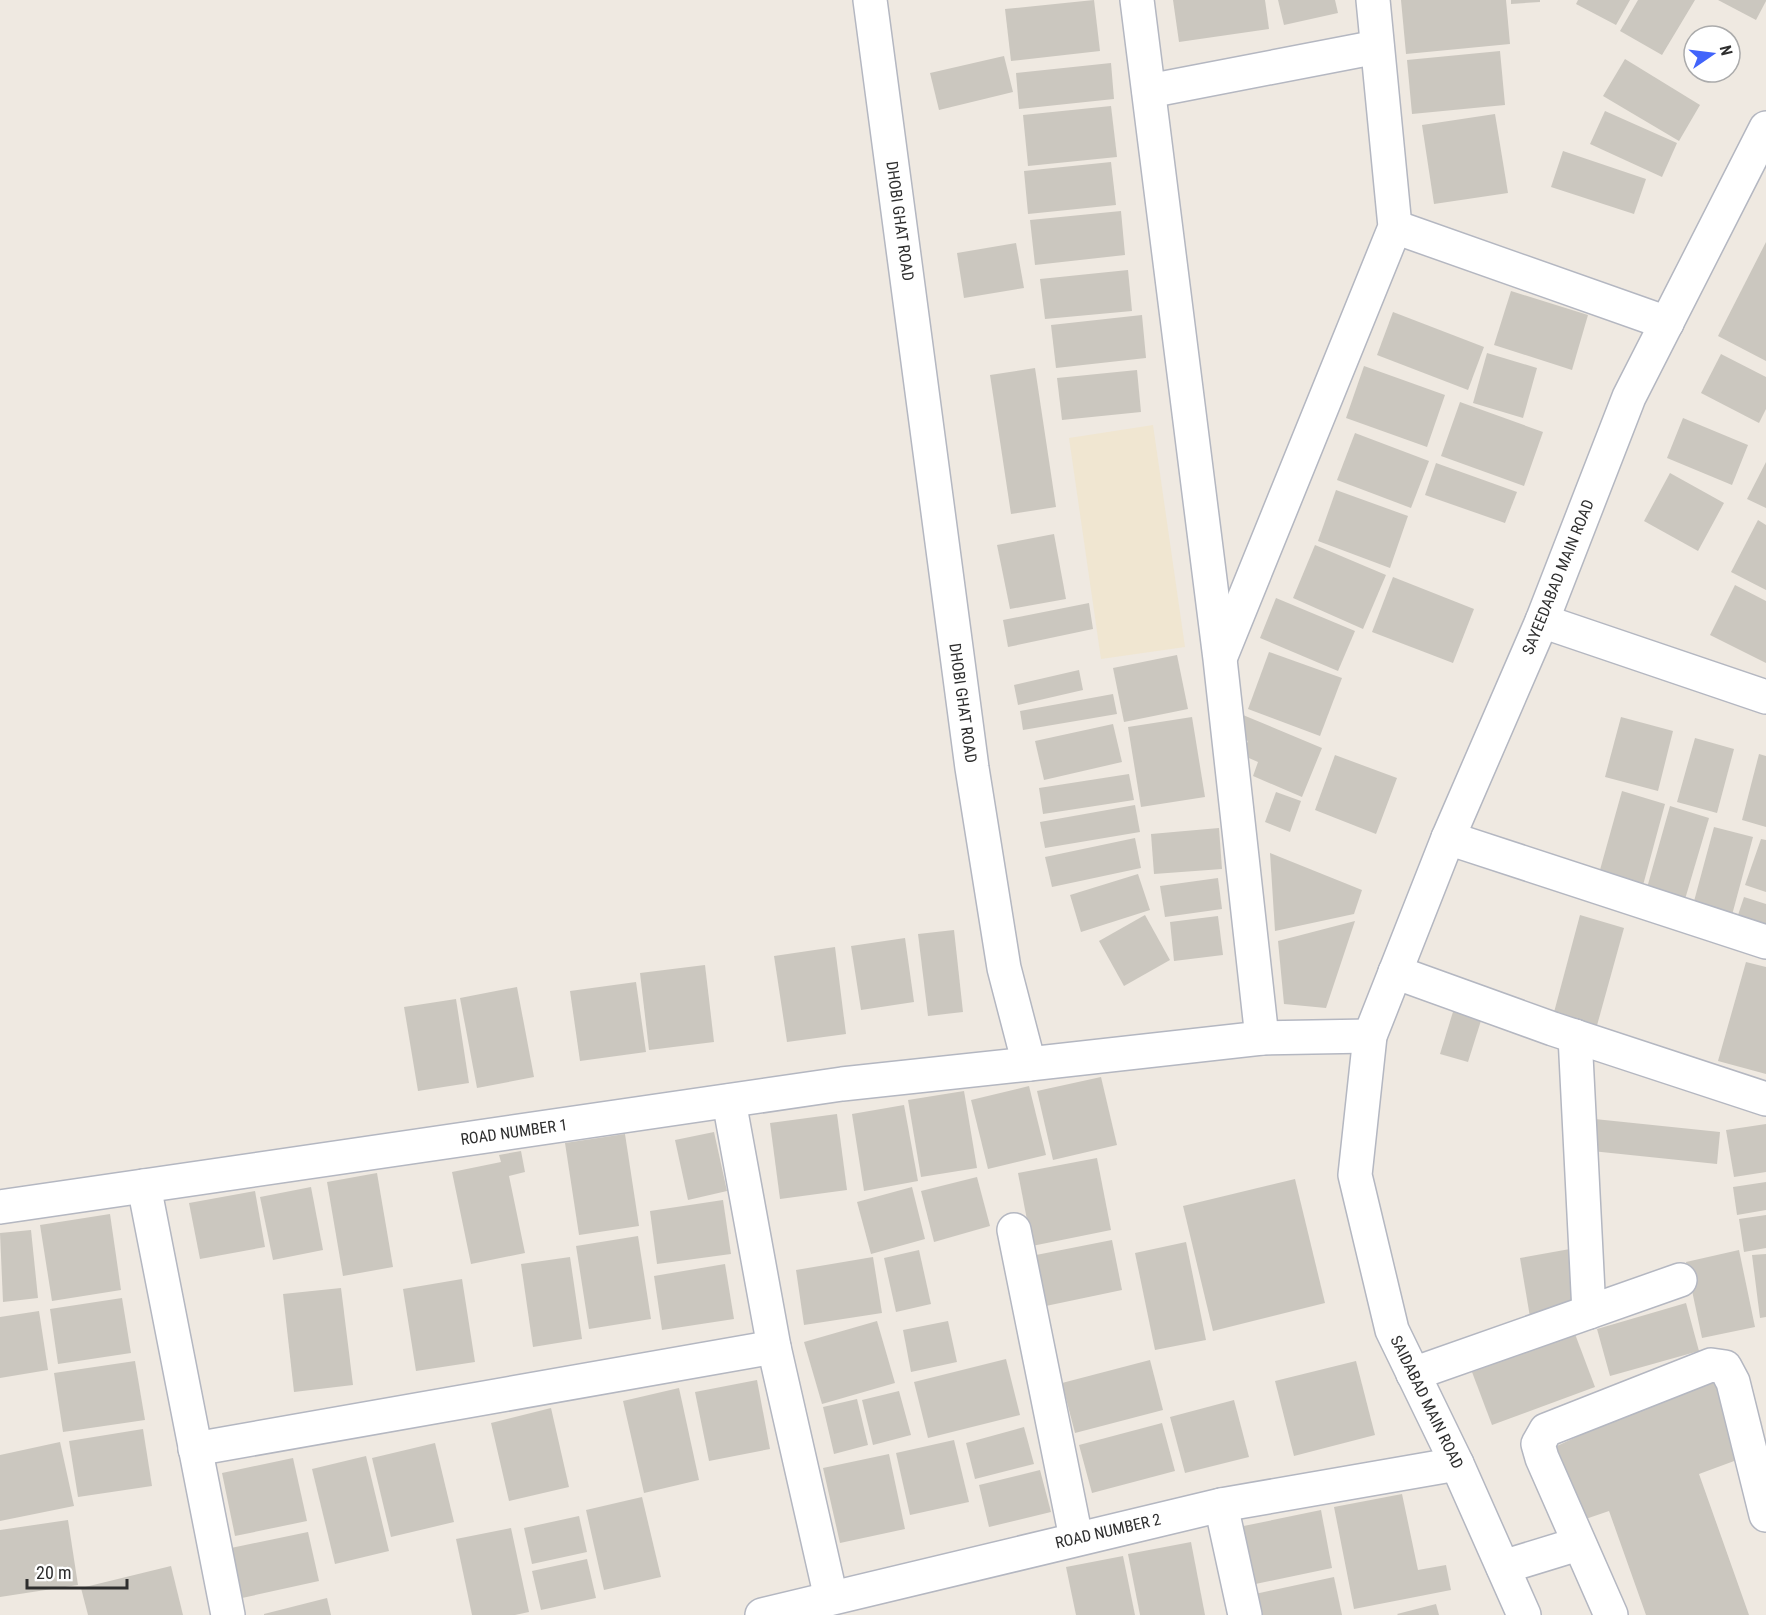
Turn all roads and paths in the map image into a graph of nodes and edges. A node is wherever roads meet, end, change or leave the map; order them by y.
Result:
1 (870, 0) edge
2 (1137, 0) edge
3 (1373, 0) edge
4 (1377, 47) junction
5 (1149, 91) junction
6 (1766, 128) edge
7 (1395, 227) junction
8 (1667, 322) junction
9 (1542, 621) junction
10 (1220, 659) junction
11 (1766, 696) edge
12 (1448, 838) junction
13 (1766, 942) edge
14 (1395, 972) junction
15 (1370, 1036) junction
16 (1575, 1036) junction
17 (1262, 1038) junction
18 (1029, 1064) junction
19 (1766, 1099) edge
20 (729, 1101) junction
21 (144, 1186) junction
22 (0, 1207) edge
23 (1014, 1230) dead end
24 (1680, 1280) dead end
25 (1589, 1312) junction
26 (774, 1347) junction
27 (1413, 1374) junction
28 (195, 1449) junction
29 (1457, 1464) junction
30 (1221, 1505) junction
31 (1766, 1515) edge
32 (1076, 1538) junction
33 (1578, 1544) junction
34 (1503, 1567) junction
35 (831, 1598) junction
36 (228, 1615) edge
37 (762, 1615) edge
38 (1245, 1615) edge
39 (1524, 1615) edge
40 (1611, 1615) edge

1 - 18 street, DHOBI GHAT ROAD
2 - 5 street
3 - 4 street
4 - 5 street
4 - 7 street
5 - 10 street
6 - 8 street, SAYEEDABAD MAIN ROAD
7 - 8 street
7 - 10 street
8 - 9 street, SAYEEDABAD MAIN ROAD
9 - 11 street
9 - 12 street, SAYEEDABAD MAIN ROAD
10 - 17 street
12 - 13 street
12 - 14 street, SAYEEDABAD MAIN ROAD
14 - 15 street, SAYEEDABAD MAIN ROAD
14 - 16 street
15 - 17 street
15 - 27 street, SAIDABAD MAIN ROAD
16 - 19 street
16 - 25 street
17 - 18 street
18 - 20 street, ROAD NUMBER 1
20 - 21 street, ROAD NUMBER 1
20 - 26 street
21 - 22 street, ROAD NUMBER 1
21 - 28 street
23 - 32 street
24 - 25 street
25 - 27 street
26 - 28 street
26 - 35 street
27 - 29 street, SAIDABAD MAIN ROAD
28 - 36 street
29 - 30 street, ROAD NUMBER 2
29 - 34 street, SAIDABAD MAIN ROAD
30 - 32 street, ROAD NUMBER 2
30 - 38 street
31 - 33 street
32 - 35 street, ROAD NUMBER 2
33 - 34 street
33 - 40 street
34 - 39 street, SAIDABAD MAIN ROAD
35 - 37 street, ROAD NUMBER 2

